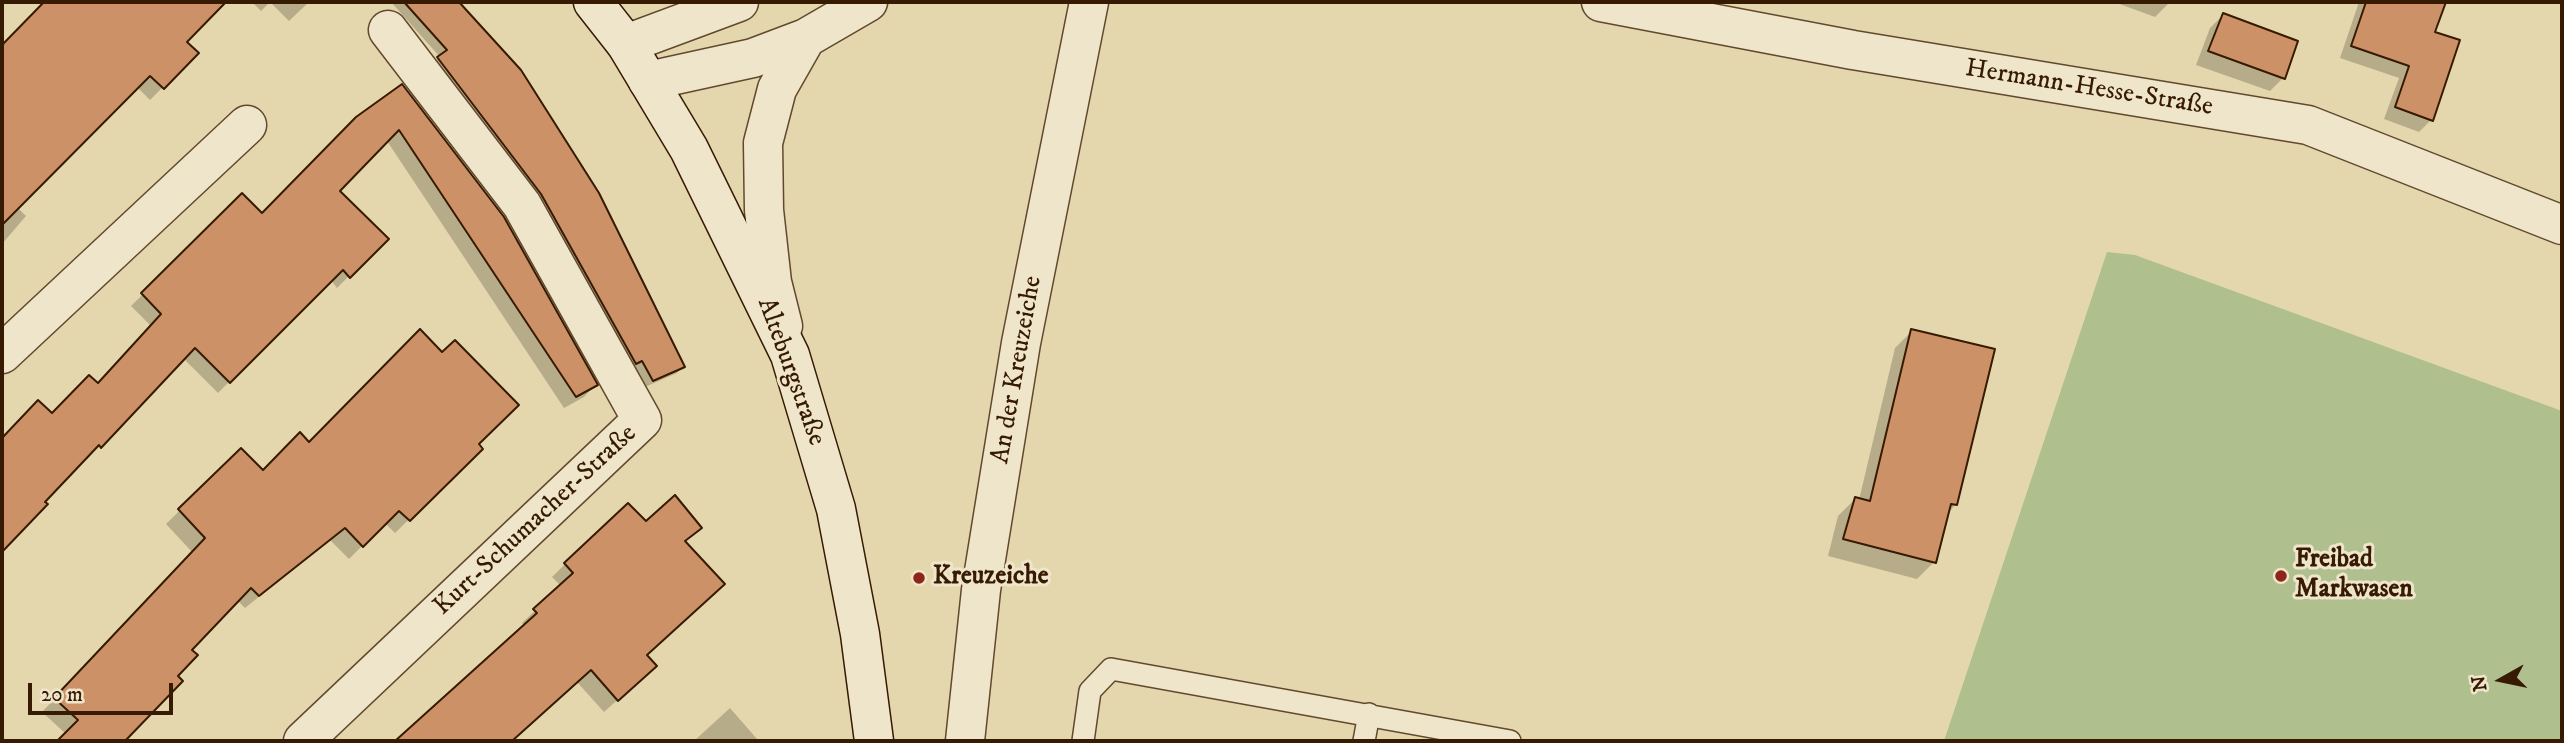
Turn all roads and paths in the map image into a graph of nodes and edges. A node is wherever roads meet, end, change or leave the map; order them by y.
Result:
1 (593, 2) edge
2 (739, 2) edge
3 (868, 2) edge
4 (1089, 2) edge
5 (1601, 2) edge
6 (388, 30) dead end
7 (806, 38) junction
8 (626, 44) junction
9 (648, 80) junction
10 (247, 125) dead end
11 (2562, 226) edge
12 (2, 354) edge
13 (790, 355) junction
14 (1369, 714) junction
15 (303, 741) edge
16 (874, 741) edge
17 (965, 741) edge
18 (1083, 741) edge
19 (1364, 741) edge
20 (1510, 741) edge

1 - 8 street, Alteburgstraße
2 - 8 street
3 - 7 street
4 - 17 street, An der Kreuzeiche
5 - 11 street, Hermann-Hesse-Straße
6 - 15 street, Kurt-Schumacher-Straße
7 - 9 street
7 - 13 street
8 - 9 street, Alteburgstraße
9 - 13 street, Alteburgstraße
10 - 12 street
13 - 16 street, Alteburgstraße
14 - 18 lane
14 - 19 lane
14 - 20 lane

